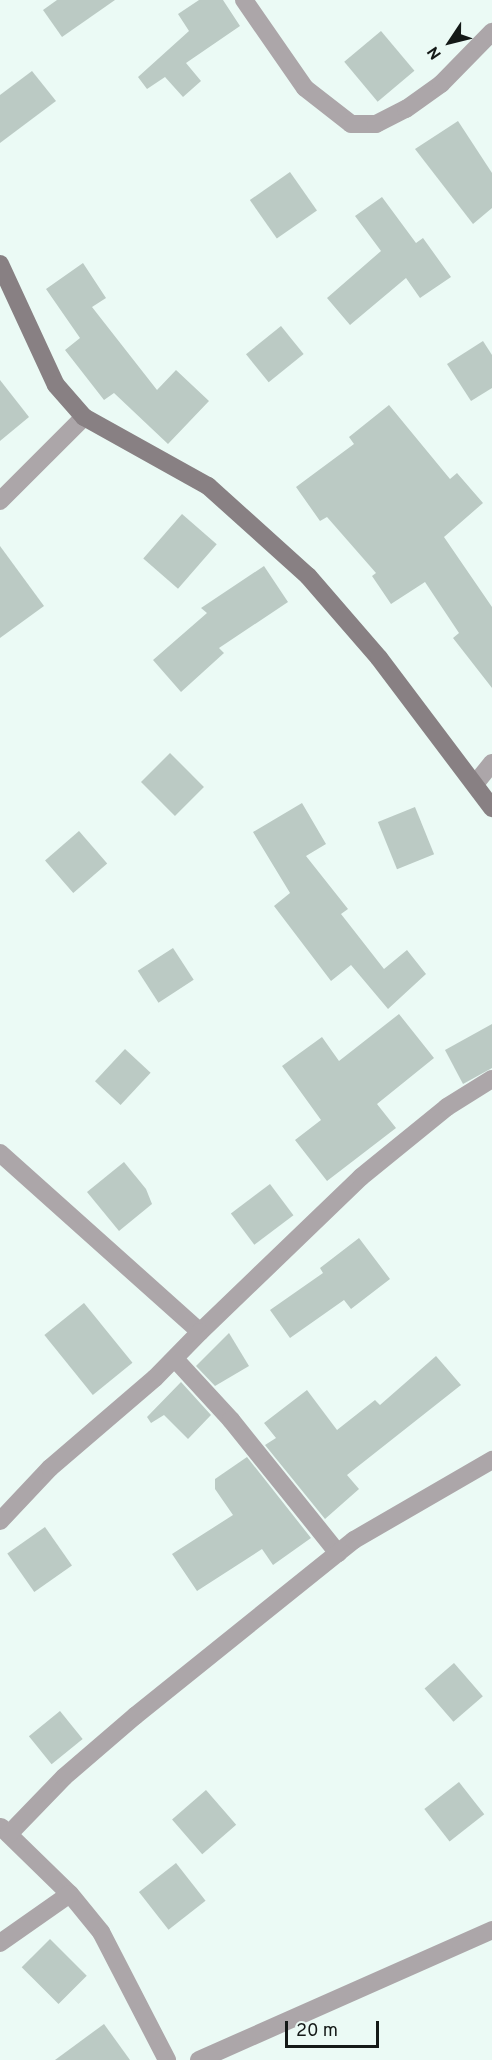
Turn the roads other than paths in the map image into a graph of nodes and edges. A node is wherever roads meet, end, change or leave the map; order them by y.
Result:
1 (244, 0) edge
2 (492, 32) edge
3 (0, 264) edge
4 (84, 417) junction
5 (0, 501) edge
6 (492, 763) edge
7 (475, 784) junction
8 (492, 808) edge
9 (492, 1079) edge
10 (0, 1153) edge
11 (200, 1332) junction
12 (175, 1359) junction
13 (492, 1460) edge
14 (0, 1521) edge
15 (339, 1553) junction
16 (4, 1829) edge
17 (70, 1894) junction
18 (492, 1930) edge
19 (0, 1943) edge
20 (167, 2060) edge
21 (199, 2060) edge

1 - 2 street
3 - 4 main road
4 - 5 street
4 - 7 main road
6 - 7 street
7 - 8 main road
9 - 11 street
10 - 11 street
11 - 12 street
12 - 14 street
12 - 15 street
13 - 15 street
15 - 16 street
16 - 17 street
17 - 19 street
17 - 20 street
18 - 21 street

